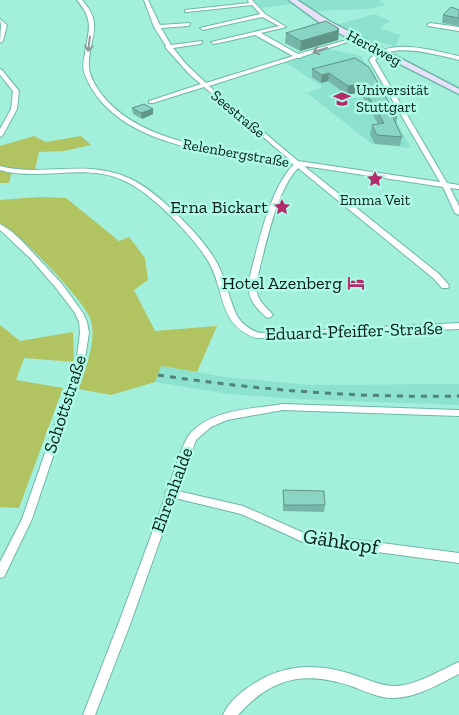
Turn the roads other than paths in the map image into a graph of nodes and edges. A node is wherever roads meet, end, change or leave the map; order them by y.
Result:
1 (79, 0) edge
2 (146, 0) edge
3 (292, 0) edge
4 (251, 2) edge
5 (187, 11) dead end
6 (263, 15) junction
7 (0, 20) edge
8 (188, 24) dead end
9 (430, 25) dead end
10 (157, 27) junction
11 (203, 28) dead end
12 (459, 29) edge
13 (256, 32) junction
14 (355, 38) junction
15 (0, 41) edge
16 (200, 42) dead end
17 (214, 42) dead end
18 (168, 47) junction
19 (380, 52) junction
20 (299, 57) junction
21 (459, 58) edge
22 (0, 71) edge
23 (204, 85) junction
24 (459, 92) edge
25 (151, 102) dead end
26 (0, 135) edge
27 (298, 164) junction
28 (0, 168) edge
29 (444, 185) junction
30 (459, 187) edge
31 (459, 213) edge
32 (0, 226) edge
33 (445, 286) dead end
34 (269, 315) dead end
35 (459, 326) edge
36 (459, 413) edge
37 (170, 493) junction
38 (459, 558) edge
39 (0, 573) edge
40 (459, 668) edge
41 (89, 715) edge
42 (229, 715) edge

1 -> 27 street, Relenbergstraße
2 - 10 street, Seestraße
3 - 14 street, Herdweg
4 - 5 street
4 - 6 street
6 - 11 street
6 - 13 street
7 - 15 street
8 - 10 street
9 - 12 street
10 - 18 street, Seestraße
13 - 17 street
13 - 20 street
14 - 19 street, Herdweg
14 -> 20 street
16 - 18 street
18 - 23 street, Seestraße
19 - 21 street
19 - 24 street, Herdweg
19 - 29 street
20 - 23 street
22 - 26 street
23 - 25 street
23 - 27 street, Seestraße
27 - 29 street, Relenbergstraße
27 - 33 street, Seestraße
27 - 34 street
28 - 35 street, Eduard-Pfeiffer-Straße
29 - 30 street, Relenbergstraße
29 - 31 street
32 - 39 street, Schottstraße
36 - 37 street, Ehrenhalde
37 - 38 street, Gähkopf
37 - 41 street, Ehrenhalde
40 - 42 street

